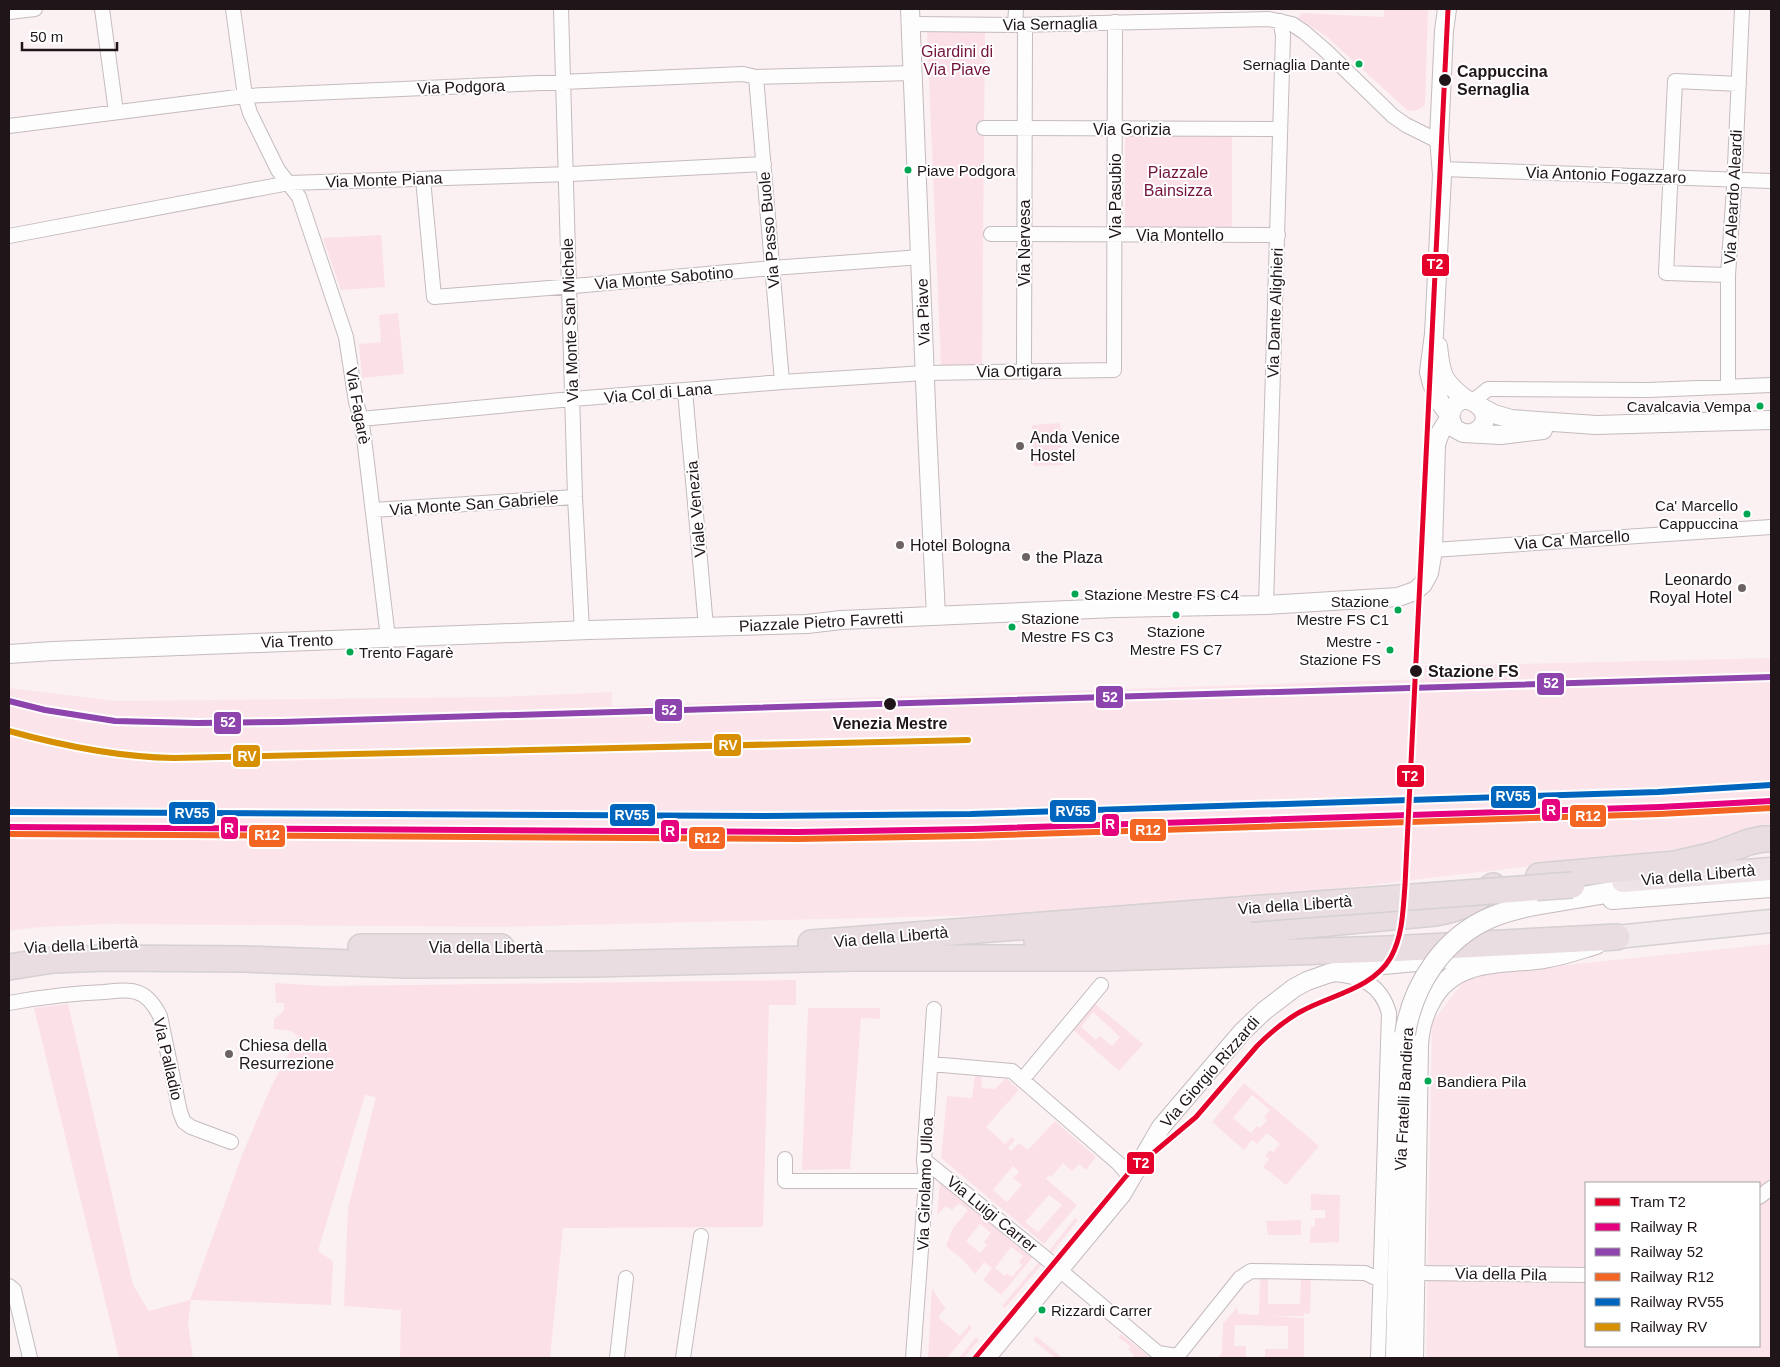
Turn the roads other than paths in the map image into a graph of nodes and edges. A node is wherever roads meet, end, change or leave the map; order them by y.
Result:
1 (35, 9) edge
2 (102, 9) edge
3 (233, 9) edge
4 (561, 9) edge
5 (1016, 9) edge
6 (1447, 9) edge
7 (1742, 9) edge
8 (9, 12) edge
9 (1217, 14) edge
10 (911, 16) edge
11 (1280, 21) junction
12 (1116, 22) junction
13 (1020, 25) junction
14 (914, 73) junction
15 (756, 77) junction
16 (1739, 84) junction
17 (564, 88) junction
18 (245, 96) junction
19 (116, 112) junction
20 (9, 126) edge
21 (984, 128) dead end
22 (1025, 128) junction
23 (1115, 128) junction
24 (1280, 129) junction
25 (1437, 144) junction
26 (764, 164) junction
27 (1442, 169) junction
28 (566, 175) junction
29 (1670, 178) junction
30 (423, 179) junction
31 (1734, 180) junction
32 (1771, 181) edge
33 (289, 183) junction
34 (992, 234) dead end
35 (1024, 234) junction
36 (1114, 235) junction
37 (1278, 235) junction
38 (9, 236) edge
39 (921, 257) junction
40 (772, 268) junction
41 (1728, 276) junction
42 (569, 287) junction
43 (1434, 334) junction
44 (1114, 370) joint
45 (1024, 371) junction
46 (925, 373) junction
47 (782, 382) junction
48 (1771, 385) edge
49 (1728, 386) junction
50 (685, 391) junction
51 (578, 399) junction
52 (1473, 403) junction
53 (1450, 416) junction
54 (361, 419) junction
55 (1771, 420) edge
56 (1596, 425) junction
57 (1467, 433) junction
58 (1436, 474) junction
59 (575, 498) junction
60 (373, 510) junction
61 (1771, 527) edge
62 (1433, 550) junction
63 (1266, 604) junction
64 (936, 616) junction
65 (706, 627) junction
66 (582, 631) junction
67 (388, 638) junction
68 (9, 654) edge
69 (1771, 839) edge
70 (1771, 878) edge
71 (1572, 885) junction
72 (1643, 887) junction
73 (1529, 906) junction
74 (1771, 921) edge
75 (1617, 937) junction
76 (787, 945) junction
77 (9, 950) edge
78 (9, 966) edge
79 (1327, 974) junction
80 (1101, 985) dead end
81 (9, 1003) edge
82 (934, 1009) dead end
83 (1389, 1013) junction
84 (1422, 1016) junction
85 (931, 1064) junction
86 (1022, 1080) junction
87 (231, 1142) dead end
88 (785, 1159) dead end
89 (924, 1160) junction
90 (926, 1181) junction
91 (1129, 1183) junction
92 (1771, 1188) edge
93 (1760, 1196) edge
94 (701, 1236) dead end
95 (1060, 1270) junction
96 (1415, 1273) junction
97 (1585, 1275) edge
98 (626, 1278) dead end
99 (1380, 1280) junction
100 (9, 1286) edge
101 (1176, 1357) edge
102 (30, 1358) edge
103 (617, 1358) edge
104 (683, 1358) edge
105 (913, 1358) edge
106 (986, 1358) edge
107 (1378, 1358) edge
108 (1396, 1358) edge
109 (1413, 1358) edge

1 - 8 street
2 - 19 street
3 - 18 street, Via Fagarè
4 - 17 street, Via Monte San Michele
5 - 13 street, Via Nervesa
6 - 25 street
7 - 16 street, Via Aleardo Aleardi
9 - 11 street, Via Sernaglia
9 - 12 street, Via Sernaglia
10 - 13 street, Via Sernaglia
10 - 14 street, Via Piave
11 - 24 street, Via Dante Alighieri
11 - 25 street, Via Sernaglia
12 - 13 street, Via Sernaglia
12 - 23 street, Via Pasubio
13 - 22 street, Via Nervesa
14 - 15 street, Via Podgora
14 - 39 street, Via Piave
15 - 17 street, Via Podgora
15 - 26 street, Via Passo Buole
16 - 29 street
16 - 31 street, Via Aleardo Aleardi
17 - 18 street, Via Podgora
17 - 28 street, Via Monte San Michele
18 - 19 street, Via Podgora
18 - 33 street, Via Fagarè
19 - 20 street, Via Podgora
21 - 22 street, Via Gorizia
22 - 23 street, Via Gorizia
22 - 35 street, Via Nervesa
23 - 24 street, Via Gorizia
23 - 36 street, Via Pasubio
24 - 37 street, Via Dante Alighieri
25 - 27 street
26 - 28 street, Via Monte Piana
26 - 40 street, Via Passo Buole
27 - 29 street, Via Antonio Fogazzaro
27 - 43 street
28 - 30 street, Via Monte Piana
28 - 42 street, Via Monte San Michele
29 - 31 street, Via Antonio Fogazzaro
29 - 41 street
30 - 33 street, Via Monte Piana
30 - 42 street, Via Monte Sabotino
31 - 32 street, Via Antonio Fogazzaro
31 - 41 street, Via Aleardo Aleardi
33 - 38 street, Via Monte Piana
33 - 54 street, Via Fagarè
34 - 35 street, Via Montello
35 - 36 street, Via Montello
35 - 45 street, Via Nervesa
36 - 37 street, Via Montello
36 - 44 street, Via Pasubio
37 - 63 street, Via Dante Alighieri
39 - 40 street, Via Monte Sabotino
39 - 46 street, Via Piave
40 - 42 street, Via Monte Sabotino
40 - 47 street, Via Passo Buole
41 - 49 street, Via Aleardo Aleardi
42 - 51 street, Via Monte San Michele
43 - 52 street
43 - 53 street
44 - 45 street, Via Ortigara
45 - 46 street, Via Ortigara
46 - 47 street, Via Col di Lana
46 - 64 street, Via Piave
47 - 50 street, Via Col di Lana
48 - 49 street
49 - 52 street
50 - 51 street, Via Col di Lana
50 - 65 street, Viale Venezia
51 - 54 street, Via Col di Lana
51 - 59 street, Via Monte San Michele
52 - 53 street
52 - 56 street
52 - 57 street
53 - 57 street
53 - 58 street
54 - 60 street, Via Fagarè
55 - 56 street
56 - 57 street
57 - 58 street
58 - 62 street
59 - 60 street, Via Monte San Gabriele
59 - 66 street, Via Monte San Michele
60 - 67 street, Via Fagarè
61 - 62 street, Via Ca' Marcello
62 - 63 street, Piazzale Pietro Favretti
63 - 64 street, Piazzale Pietro Favretti
64 - 65 street, Piazzale Pietro Favretti
65 - 66 street, Via Trento
66 - 67 street, Via Trento
67 - 68 street, Via Trento
69 - 76 highway
70 - 71 highway, Via della Libertà
70 - 72 main road, Via Fratelli Bandiera
70 - 73 street
71 - 72 street
71 - 76 highway, Via della Libertà, bridge
72 - 73 main road, Via Fratelli Bandiera
73 - 108 main road, Via Fratelli Bandiera, bridge
74 - 75 main road
75 - 78 highway, Via della Libertà
75 - 79 street, Via Giorgio Rizzardi
75 - 84 main road, Via Fratelli Bandiera
76 - 77 highway, Via della Libertà
79 - 83 street, Via Giorgio Rizzardi
79 - 91 street, Via Giorgio Rizzardi
80 - 86 street
81 - 87 street, Via Palladio
82 - 85 street, Via Girolamo Ulloa
83 - 84 street
83 - 99 street, Via Fratelli Bandiera
84 - 96 main road, Via Fratelli Bandiera
85 - 86 street
85 - 89 street, Via Girolamo Ulloa
86 - 91 street
88 - 90 street
89 - 90 street, Via Girolamo Ulloa
89 - 95 street, Via Luigi Carrer
90 - 105 street, Via Girolamo Ulloa
91 - 95 street, Via Giorgio Rizzardi
92 - 93 street
94 - 104 street
95 - 101 street, Via Luigi Carrer
95 - 106 street, Via Giorgio Rizzardi
96 - 97 street, Via della Pila
96 - 109 main road, Via Fratelli Bandiera
98 - 103 street
99 - 101 street
99 - 107 street, Via Fratelli Bandiera
100 - 102 street

